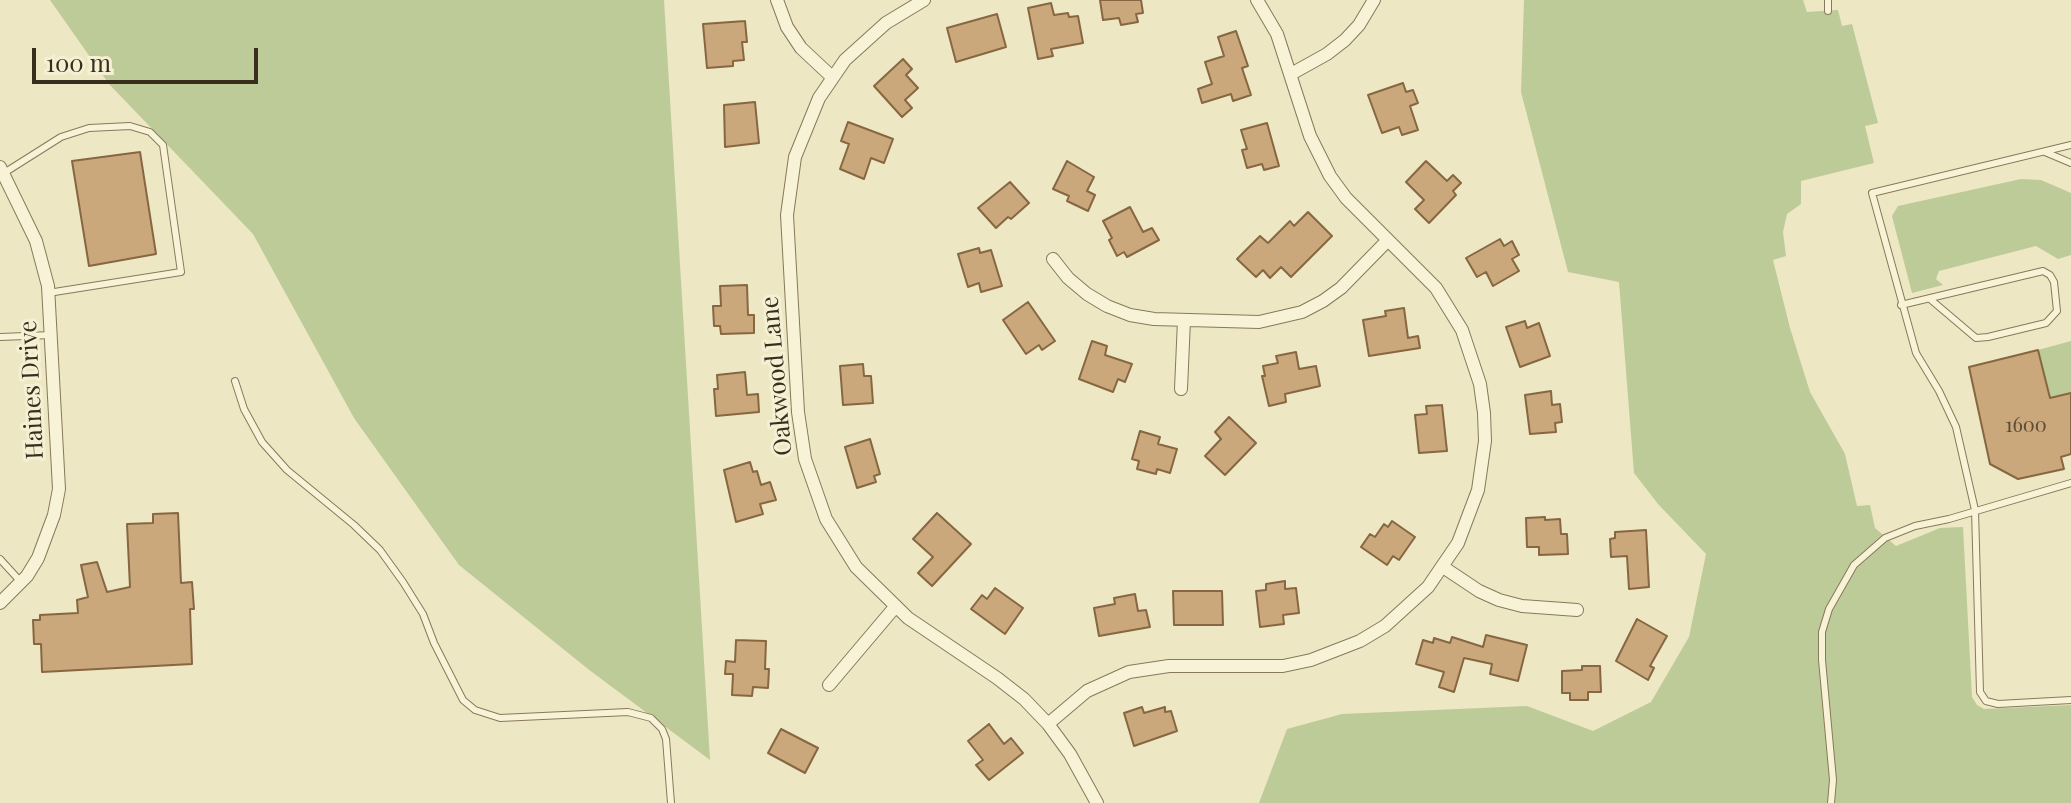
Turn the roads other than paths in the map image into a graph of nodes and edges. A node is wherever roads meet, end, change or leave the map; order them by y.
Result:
1 (777, 0) edge
2 (924, 0) edge
3 (1257, 0) edge
4 (1374, 0) edge
5 (1828, 0) edge
6 (1828, 11) dead end
7 (1291, 74) junction
8 (832, 77) junction
9 (2071, 145) edge
10 (2043, 151) junction
11 (2071, 163) edge
12 (2, 170) edge
13 (1388, 240) junction
14 (1053, 259) dead end
15 (48, 293) junction
16 (1930, 299) junction
17 (1901, 305) junction
18 (1184, 320) junction
19 (51, 335) junction
20 (0, 337) edge
21 (235, 381) dead end
22 (1181, 389) dead end
23 (2071, 483) edge
24 (1975, 510) junction
25 (0, 559) edge
26 (1443, 567) junction
27 (21, 582) junction
28 (0, 603) edge
29 (895, 607) junction
30 (1577, 610) dead end
31 (829, 685) dead end
32 (2071, 700) edge
33 (1048, 724) junction
34 (671, 803) edge
35 (1097, 803) edge
36 (1831, 803) edge

1 - 8 street
2 - 8 street, Oakwood Lane
3 - 7 street
4 - 7 street
5 - 6 lane
7 - 13 street
8 - 29 street, Oakwood Lane
9 - 10 lane
10 - 11 lane
10 - 17 lane
12 - 15 street, Haines Drive
12 - 15 lane
13 - 18 street
13 - 26 street
14 - 18 street
15 - 19 street, Haines Drive
16 - 16 lane
16 - 17 lane
17 - 24 lane
18 - 22 street
19 - 20 lane
19 - 27 street, Haines Drive
21 - 34 lane
23 - 24 lane
24 - 32 lane
24 - 36 lane
25 - 27 lane
26 - 30 street
26 - 33 street
27 - 28 street, Haines Drive
29 - 31 street
29 - 33 street, Oakwood Lane
33 - 35 street, Oakwood Lane

